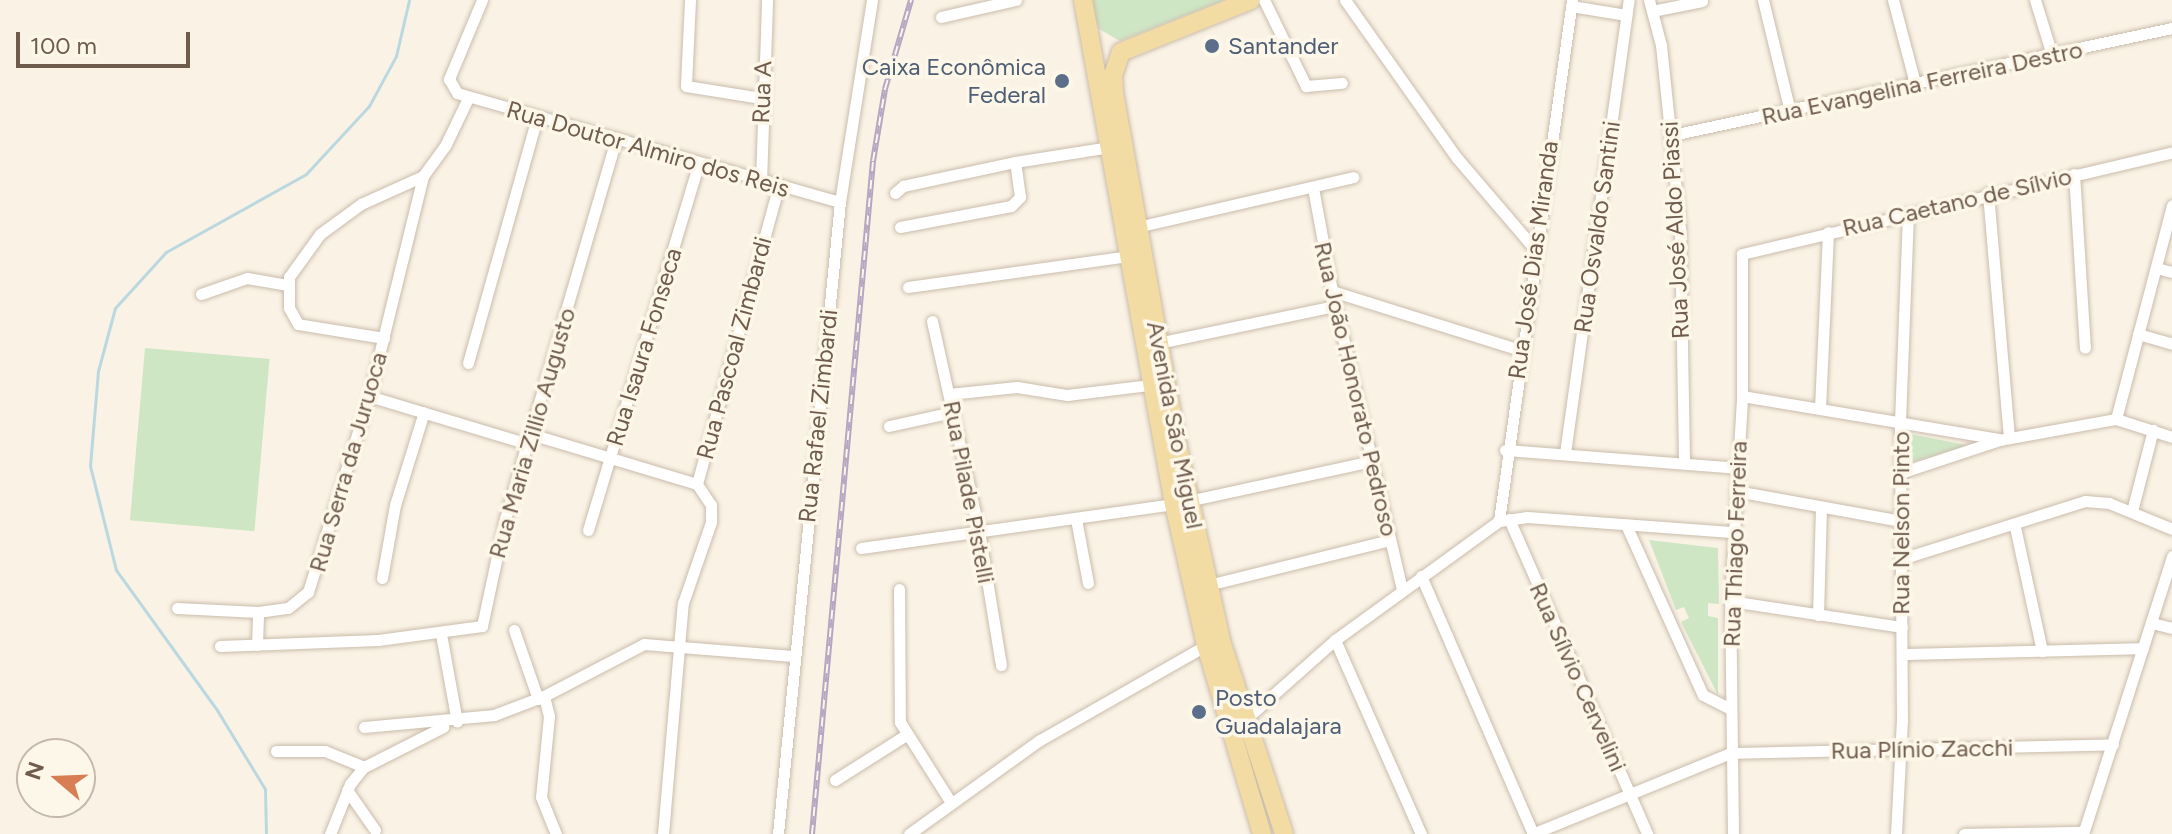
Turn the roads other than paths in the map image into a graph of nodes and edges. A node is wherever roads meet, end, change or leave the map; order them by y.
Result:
1 (482, 0) edge
2 (690, 0) edge
3 (767, 0) edge
4 (872, 0) edge
5 (1016, 0) edge
6 (1083, 0) edge
7 (1251, 0) edge
8 (1264, 0) edge
9 (1345, 0) edge
10 (1629, 0) edge
11 (1763, 0) edge
12 (1893, 0) edge
13 (2035, 0) edge
14 (1702, 1) edge
15 (1571, 3) edge
16 (1651, 5) edge
17 (1626, 15) junction
18 (941, 17) dead end
19 (1090, 26) junction
20 (2172, 28) edge
21 (1121, 52) junction
22 (2052, 55) junction
23 (1342, 83) dead end
24 (1915, 83) junction
25 (462, 96) junction
26 (761, 98) junction
27 (1790, 112) junction
28 (537, 118) junction
29 (1672, 135) junction
30 (616, 139) junction
31 (1110, 147) junction
32 (2172, 152) edge
33 (1015, 162) junction
34 (699, 163) junction
35 (2074, 174) junction
36 (423, 176) junction
37 (1353, 177) dead end
38 (761, 183) junction
39 (778, 187) junction
40 (1313, 188) junction
41 (895, 193) dead end
42 (1988, 193) junction
43 (840, 202) junction
44 (2172, 205) edge
45 (1908, 213) junction
46 (900, 227) dead end
47 (1137, 227) junction
48 (1828, 232) junction
49 (1534, 248) junction
50 (1742, 254) joint
51 (1128, 256) junction
52 (2156, 268) junction
53 (2172, 272) edge
54 (288, 285) junction
55 (908, 287) dead end
56 (1332, 291) junction
57 (201, 294) dead end
58 (1335, 306) junction
59 (932, 321) dead end
60 (2138, 334) junction
61 (384, 338) junction
62 (1158, 343) junction
63 (2172, 344) edge
64 (2085, 348) dead end
65 (1520, 350) junction
66 (468, 363) dead end
67 (1150, 385) junction
68 (949, 394) junction
69 (369, 396) junction
70 (1742, 396) junction
71 (1820, 409) junction
72 (424, 412) junction
73 (953, 412) junction
74 (2116, 419) junction
75 (1900, 422) junction
76 (889, 426) dead end
77 (2153, 430) junction
78 (2172, 437) edge
79 (530, 439) junction
80 (2004, 439) junction
81 (1505, 450) junction
82 (1565, 453) junction
83 (611, 457) junction
84 (1372, 461) junction
85 (1684, 462) junction
86 (1737, 468) junction
87 (1900, 473) junction
88 (697, 484) junction
89 (1736, 491) junction
90 (1182, 502) junction
91 (1821, 507) junction
92 (2132, 511) junction
93 (1076, 519) junction
94 (1504, 520) junction
95 (1901, 521) junction
96 (1627, 527) junction
97 (2015, 527) junction
98 (2172, 529) edge
99 (588, 530) dead end
100 (979, 531) junction
101 (1732, 532) junction
102 (1390, 540) junction
103 (861, 548) dead end
104 (2172, 556) edge
105 (1901, 559) junction
106 (1421, 576) junction
107 (382, 578) dead end
108 (1088, 583) dead end
109 (1208, 585) junction
110 (899, 589) dead end
111 (1402, 590) junction
112 (1730, 601) junction
113 (177, 608) dead end
114 (258, 612) junction
115 (1818, 615) junction
116 (2152, 623) junction
117 (1902, 627) junction
118 (2172, 628) edge
119 (514, 630) dead end
120 (441, 634) junction
121 (1335, 640) junction
122 (1213, 643) junction
123 (257, 645) junction
124 (220, 646) dead end
125 (679, 647) junction
126 (2143, 648) junction
127 (2042, 651) junction
128 (1902, 654) junction
129 (793, 656) junction
130 (1001, 665) dead end
131 (541, 698) junction
132 (1729, 708) junction
133 (1247, 718) junction
134 (454, 723) junction
135 (364, 727) dead end
136 (906, 735) junction
137 (2113, 744) junction
138 (1900, 750) junction
139 (276, 751) dead end
140 (1730, 753) junction
141 (364, 767) junction
142 (835, 780) dead end
143 (347, 790) junction
144 (1629, 793) junction
145 (950, 801) junction
146 (1276, 813) junction
147 (375, 830) dead end
148 (2083, 833) edge
149 (330, 834) edge
150 (556, 834) edge
151 (663, 834) edge
152 (778, 834) edge
153 (909, 834) edge
154 (1261, 834) edge
155 (1284, 834) edge
156 (1421, 834) edge
157 (1533, 834) edge
158 (1647, 834) edge
159 (1733, 834) edge
160 (1896, 834) edge
161 (1964, 834) edge

1 - 25 street
2 - 26 street
3 - 26 street, Rua A
4 - 43 street, Rua Rafael Zimbardi
5 - 18 street
6 - 19 main road, Avenida São Miguel
7 - 21 main road
8 - 23 street
9 - 49 street
10 - 17 street, Rua Osvaldo Santini
11 - 27 street
12 - 24 street
13 - 22 street
14 - 16 street
15 - 17 street
15 - 49 street, Rua José Dias Miranda
16 - 29 street, Rua José Aldo Piassi
17 - 82 street, Rua Osvaldo Santini
19 - 21 main road
19 - 31 main road, Avenida São Miguel
20 - 22 street, Rua Evangelina Ferreira Destro
21 - 47 main road, Avenida São Miguel
22 - 24 street, Rua Evangelina Ferreira Destro
24 - 27 street, Rua Evangelina Ferreira Destro
25 - 28 street, Rua Doutor Almiro dos Reis
25 - 36 street
26 - 38 street, Rua A
27 - 29 street, Rua Evangelina Ferreira Destro
28 - 30 street, Rua Doutor Almiro dos Reis
28 - 66 street
29 - 85 street, Rua José Aldo Piassi
30 - 34 street, Rua Doutor Almiro dos Reis
30 - 79 street, Rua Maria Zillio Augusto
31 - 33 street
31 - 51 main road, Avenida São Miguel
32 - 35 street, Rua Caetano de Sílvio
33 - 41 street
33 - 46 street
34 - 38 street, Rua Doutor Almiro dos Reis
34 - 83 street, Rua Isaura Fonseca
35 - 42 street, Rua Caetano de Sílvio
35 - 64 street
36 - 54 street
36 - 61 street, Rua Serra da Juruoca
37 - 40 street
38 - 39 street, Rua Doutor Almiro dos Reis
39 - 43 street, Rua Doutor Almiro dos Reis
39 - 88 street, Rua Pascoal Zimbardi
40 - 47 street
40 - 56 street, Rua João Honorato Pedroso
42 - 45 street, Rua Caetano de Sílvio
42 - 80 street
43 - 129 street, Rua Rafael Zimbardi
44 - 52 street
45 - 48 street, Rua Caetano de Sílvio
45 - 75 street, Rua Nelson Pinto
47 - 62 main road, Avenida São Miguel
48 - 50 street, Rua Caetano de Sílvio
48 - 71 street
49 - 65 street, Rua José Dias Miranda
50 - 70 street, Rua Thiago Ferreira
51 - 55 street
51 - 67 main road, Avenida São Miguel
52 - 53 street
52 - 60 street
54 - 57 street
54 - 61 street, Rua Serra da Juruoca
56 - 58 street, Rua João Honorato Pedroso
56 - 65 street
58 - 62 street
58 - 84 street, Rua João Honorato Pedroso
59 - 68 street, Rua Pilade Pistelli
60 - 63 street
60 - 74 street
61 - 69 street, Rua Serra da Juruoca
62 - 90 main road, Avenida São Miguel
65 - 81 street, Rua José Dias Miranda
67 - 68 street
67 - 90 main road, Avenida São Miguel
68 - 73 street, Rua Pilade Pistelli
69 - 72 street
69 - 114 street, Rua Serra da Juruoca
70 - 71 street
70 - 86 street, Rua Thiago Ferreira
71 - 75 street
72 - 79 street
72 - 107 street
73 - 76 street
73 - 100 street, Rua Pilade Pistelli
74 - 77 street
74 - 80 street
75 - 80 street
75 - 87 street, Rua Nelson Pinto
77 - 78 street
77 - 92 street
79 - 83 street
79 - 120 street, Rua Maria Zillio Augusto
80 - 87 street
81 - 82 street
81 - 94 street, Rua José Dias Miranda
82 - 85 street
83 - 88 street
83 - 99 street, Rua Isaura Fonseca
84 - 90 street
84 - 102 street, Rua João Honorato Pedroso
85 - 86 street
86 - 89 street, Rua Thiago Ferreira
87 - 95 street, Rua Nelson Pinto
88 - 125 street, Rua Pascoal Zimbardi
89 - 91 street
89 - 101 street, Rua Thiago Ferreira
90 - 93 street
90 - 109 main road, Avenida São Miguel
90 - 122 main road, Avenida São Miguel
91 - 95 street
91 - 115 street
92 - 97 street
92 - 98 street
93 - 100 street
93 - 108 street
94 - 96 street
94 - 106 street
94 - 144 street, Rua Sílvio Cervelini
95 - 105 street, Rua Nelson Pinto
96 - 101 street
96 - 132 street
97 - 105 street
97 - 127 street
100 - 103 street
100 - 130 street, Rua Pilade Pistelli
101 - 112 street, Rua Thiago Ferreira
102 - 109 street
102 - 111 street, Rua João Honorato Pedroso
104 - 116 street
105 - 117 street, Rua Nelson Pinto
106 - 111 street
106 - 157 street
109 - 122 main road, Avenida São Miguel
110 - 136 street
111 - 121 street
112 - 115 street
112 - 132 street, Rua Thiago Ferreira
113 - 114 street, Rua Serra da Juruoca
114 - 123 street
115 - 117 street
116 - 118 street
116 - 126 street
117 - 128 street, Rua Nelson Pinto
119 - 131 street
120 - 123 street, Rua Maria Zillio Augusto
120 - 134 street
121 - 133 street
121 - 156 street
122 - 133 main road, Avenida São Miguel
122 - 145 street
122 - 154 main road, Avenida São Miguel
123 - 124 street, Rua Maria Zillio Augusto
125 - 129 street
125 - 131 street
125 - 151 street, Rua Pascoal Zimbardi
126 - 127 street
126 - 137 street
127 - 128 street
128 - 138 street, Rua Nelson Pinto
129 - 152 street, Rua Rafael Zimbardi
131 - 134 street
131 - 150 street
132 - 140 street, Rua Thiago Ferreira
133 - 146 main road, Avenida São Miguel
134 - 135 street
134 - 141 street
136 - 142 street
136 - 145 street
137 - 138 street, Rua Plínio Zacchi
137 - 148 street
138 - 140 street, Rua Plínio Zacchi
138 - 160 street, Rua Nelson Pinto
139 - 141 street
140 - 144 street
140 - 159 street, Rua Thiago Ferreira
141 - 143 street
143 - 147 street
143 - 149 street
144 - 157 street
144 - 158 street, Rua Sílvio Cervelini
145 - 153 street
146 - 154 main road
146 - 155 main road, Avenida São Miguel
148 - 161 street

